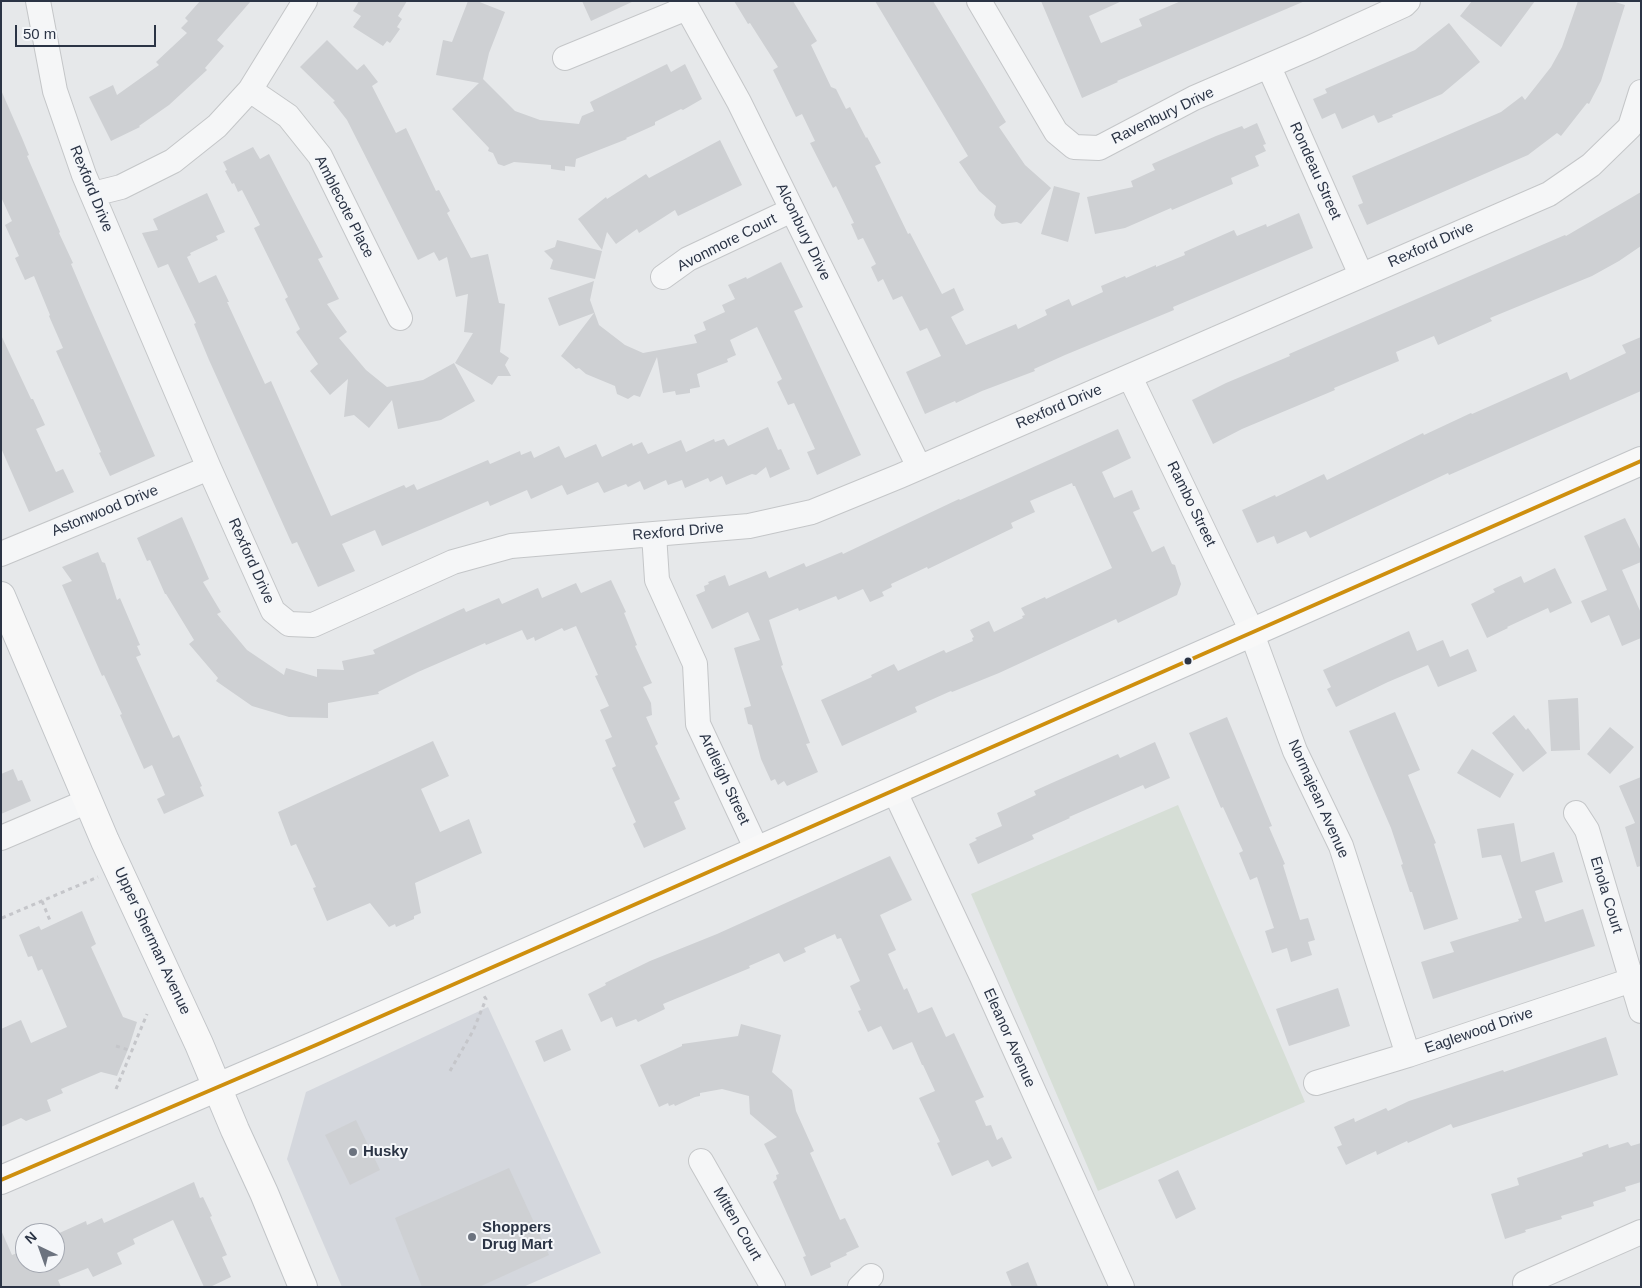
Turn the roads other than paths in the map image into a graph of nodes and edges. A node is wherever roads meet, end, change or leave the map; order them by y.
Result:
1 (38, 1) edge
2 (305, 1) edge
3 (979, 1) edge
4 (1408, 1) edge
5 (684, 5) edge
6 (565, 58) dead end
7 (1269, 67) junction
8 (250, 90) junction
9 (1641, 92) edge
10 (92, 194) junction
11 (792, 210) junction
12 (1361, 275) junction
13 (663, 277) dead end
14 (400, 318) dead end
15 (1130, 376) junction
16 (1641, 461) edge
17 (919, 467) junction
18 (209, 468) junction
19 (654, 534) junction
20 (1, 554) edge
21 (3, 602) edge
22 (1251, 631) junction
23 (894, 790) junction
24 (88, 801) junction
25 (1576, 813) dead end
26 (1, 838) edge
27 (757, 850) junction
28 (1636, 978) edge
29 (1641, 1011) edge
30 (1408, 1055) junction
31 (1316, 1083) dead end
32 (217, 1088) junction
33 (701, 1161) dead end
34 (1, 1180) edge
35 (1641, 1232) edge
36 (1525, 1284) dead end
37 (302, 1287) edge
38 (772, 1287) edge
39 (1122, 1287) edge

1 - 10 street, Rexford Drive
2 - 8 street
3 - 7 street, Ravenbury Drive
4 - 7 street, Ravenbury Drive
5 - 6 street
5 - 11 street, Alconbury Drive
7 - 12 street, Rondeau Street
8 - 10 street
8 - 14 street, Amblecote Place
9 - 12 street, Rexford Drive
10 - 18 street, Rexford Drive
11 - 13 street, Avonmore Court
11 - 17 street, Alconbury Drive
12 - 15 street, Rexford Drive
15 - 17 street, Rexford Drive
15 - 22 street, Rambo Street
16 - 22 main road
17 - 19 street, Rexford Drive
18 - 19 street, Rexford Drive
18 - 20 street, Astonwood Drive
19 - 27 street, Ardleigh Street
21 - 24 main road, Upper Sherman Avenue
22 - 23 main road
22 - 30 street, Normajean Avenue
23 - 27 main road
23 - 39 street, Eleanor Avenue
24 - 26 street
24 - 32 main road, Upper Sherman Avenue
25 - 28 street, Enola Court
27 - 32 main road
28 - 29 street, Enola Court
28 - 30 street, Eaglewood Drive
30 - 31 street, Eaglewood Drive
32 - 34 main road
32 - 37 main road, Upper Sherman Avenue
33 - 38 street, Mitten Court
35 - 36 street

